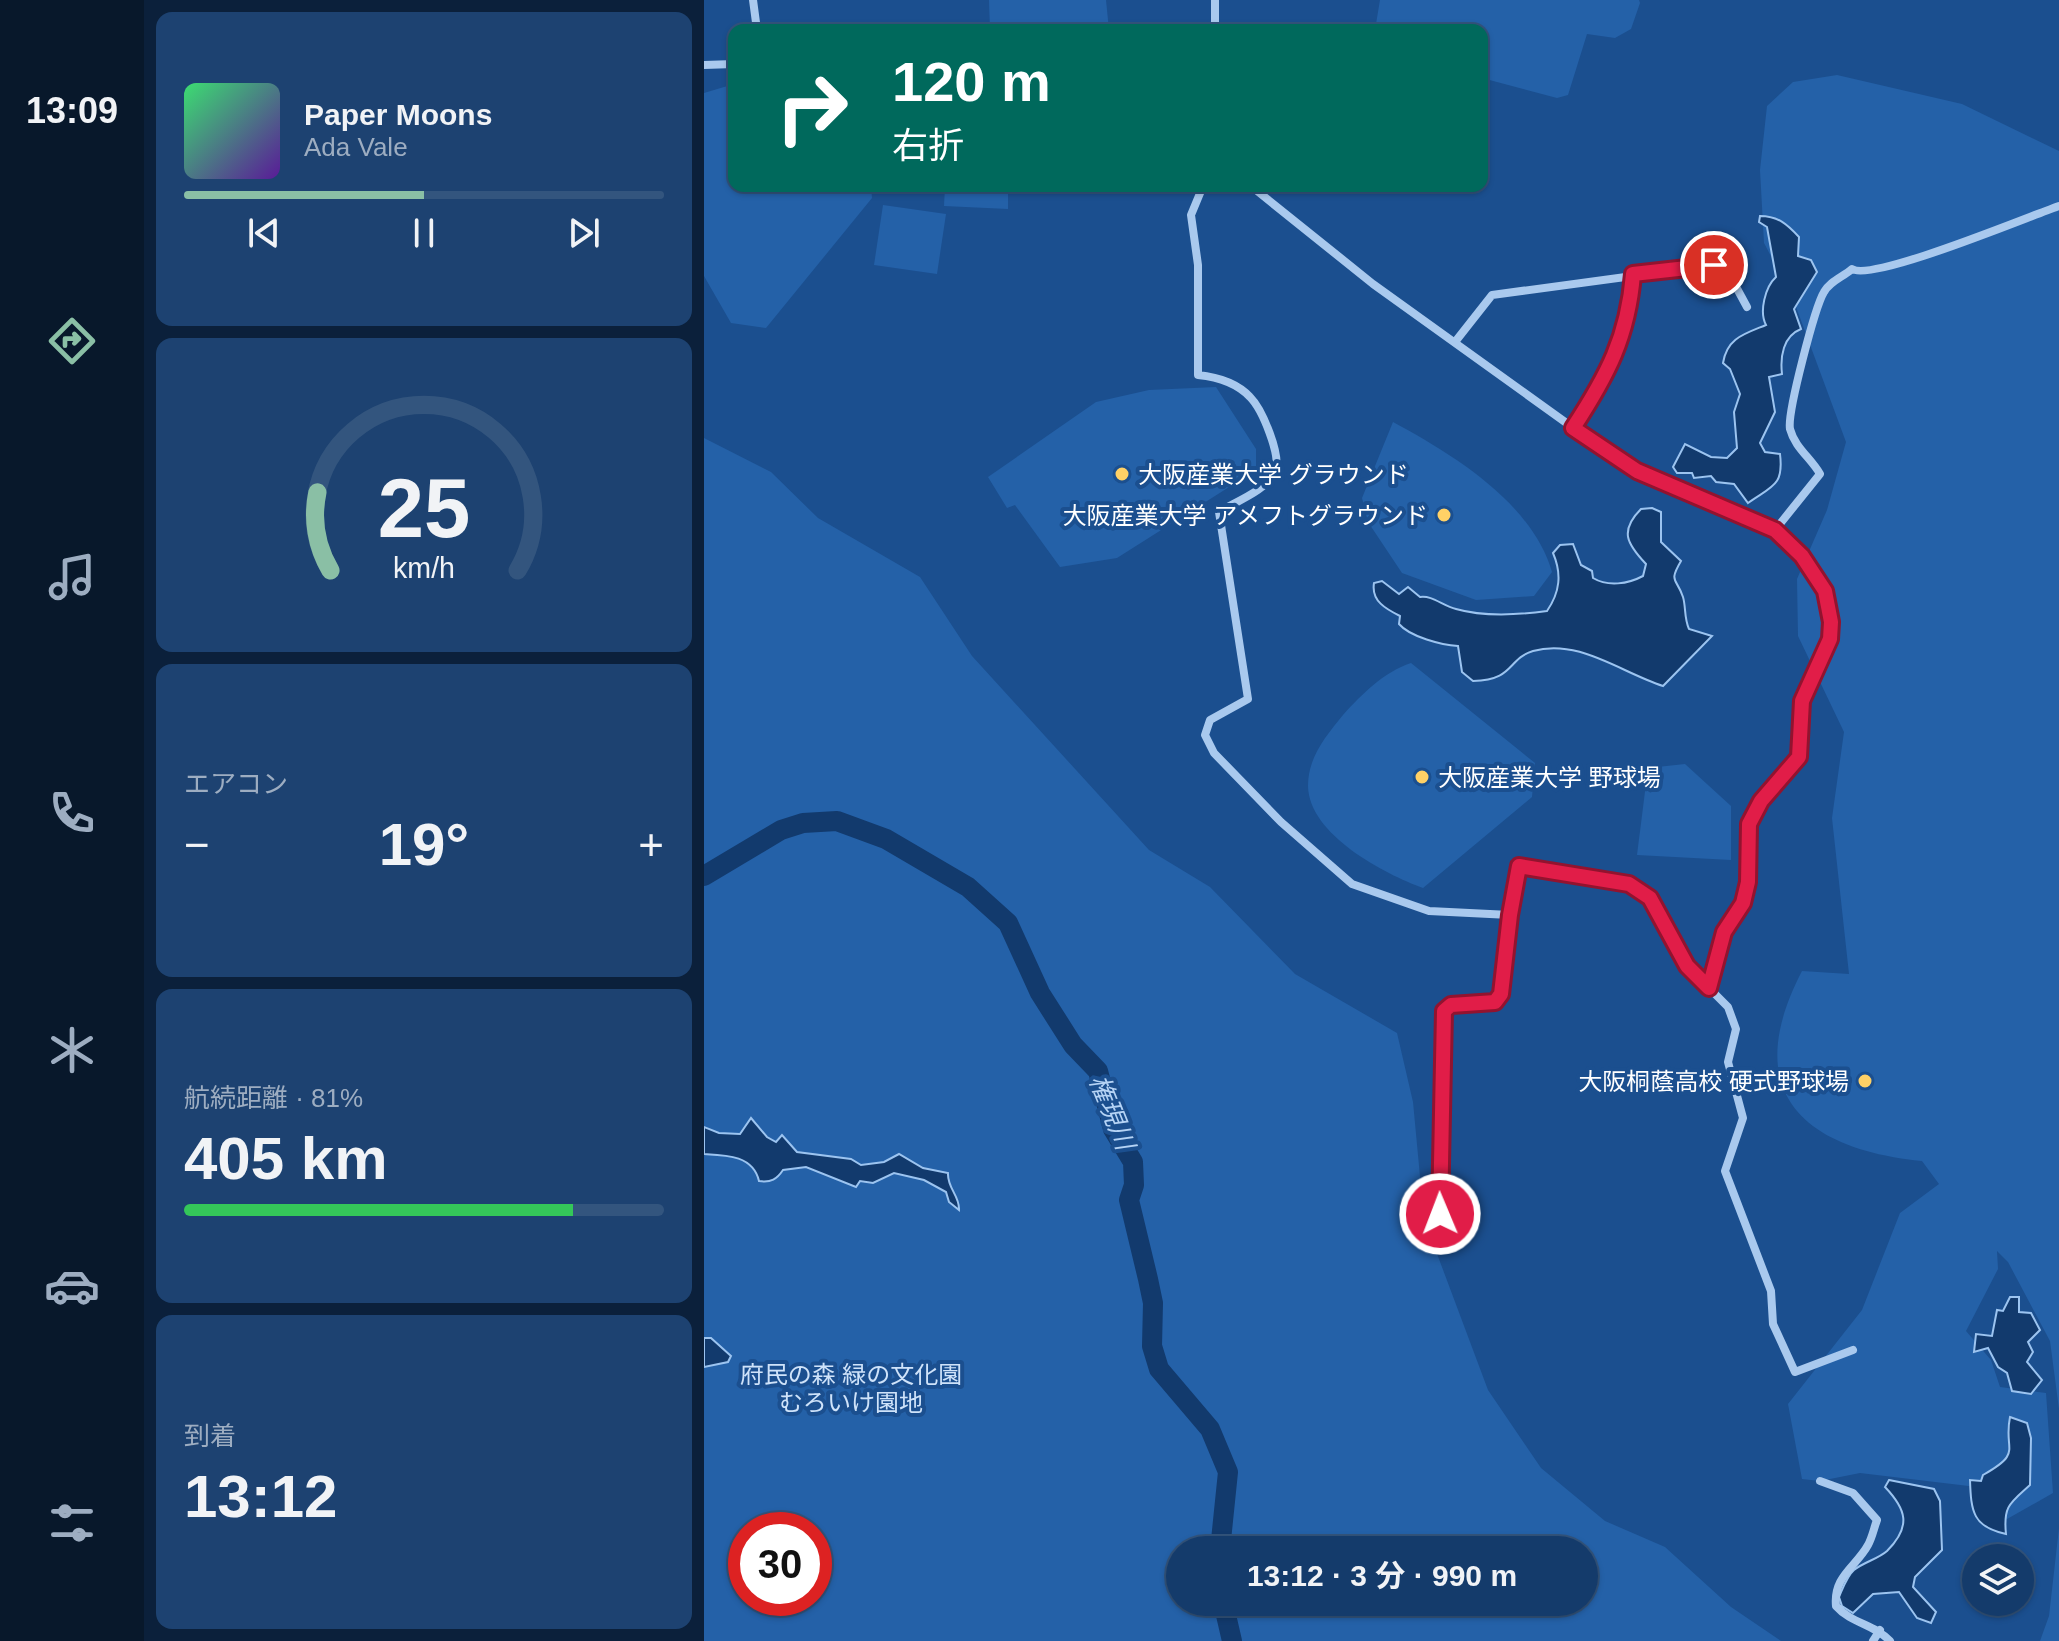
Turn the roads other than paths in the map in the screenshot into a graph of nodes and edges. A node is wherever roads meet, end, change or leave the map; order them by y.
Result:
1 (753, 0) edge
2 (1215, 0) edge
3 (756, 24) edge
4 (1215, 24) edge
5 (728, 64) edge
6 (704, 65) edge
7 (1198, 192) edge
8 (1258, 192) edge
9 (2059, 206) edge
10 (1633, 274) junction
11 (1747, 307) dead end
12 (1455, 342) junction
13 (1573, 428) junction
14 (1775, 530) junction
15 (1510, 915) junction
16 (1709, 988) junction
17 (1440, 1214) dead end
18 (1853, 1350) dead end
19 (1820, 1481) dead end
20 (1880, 1630) junction
21 (1873, 1641) edge
22 (1890, 1641) edge

1 - 3 street
2 - 4 street
5 - 6 street
7 - 15 street
8 - 12 street
9 - 14 street
10 - 11 street
10 - 12 street
10 - 13 street
12 - 13 street
13 - 14 street
14 - 16 street
15 - 16 street
15 - 17 street
16 - 18 street
19 - 20 street
20 - 21 street
20 - 22 street

